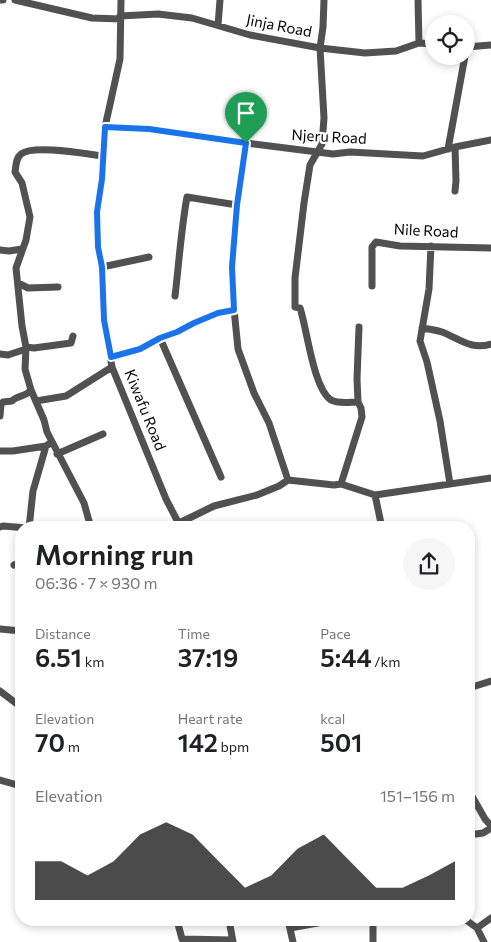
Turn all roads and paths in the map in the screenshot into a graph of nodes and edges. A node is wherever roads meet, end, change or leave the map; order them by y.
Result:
1 (15, 0) edge
2 (121, 0) edge
3 (220, 0) edge
4 (324, 0) edge
5 (418, 0) edge
6 (121, 17) junction
7 (218, 25) junction
8 (419, 43) junction
9 (425, 43) edge
10 (491, 45) edge
11 (475, 46) edge
12 (320, 48) junction
13 (463, 65) edge
14 (105, 127) junction
15 (491, 140) edge
16 (246, 143) junction
17 (451, 148) junction
18 (317, 153) junction
19 (103, 156) junction
20 (454, 191) dead end
21 (237, 205) junction
22 (431, 246) junction
23 (22, 248) junction
24 (491, 248) edge
25 (0, 250) edge
26 (149, 257) dead end
27 (102, 267) junction
28 (18, 283) junction
29 (372, 286) dead end
30 (58, 287) dead end
31 (174, 296) dead end
32 (234, 310) junction
33 (359, 328) dead end
34 (422, 328) junction
35 (73, 336) dead end
36 (160, 338) junction
37 (491, 344) edge
38 (26, 348) junction
39 (0, 354) edge
40 (111, 357) junction
41 (112, 367) junction
42 (31, 390) junction
43 (36, 401) junction
44 (358, 402) junction
45 (0, 416) edge
46 (103, 434) dead end
47 (49, 445) junction
48 (0, 450) edge
49 (57, 454) junction
50 (221, 477) dead end
51 (491, 478) edge
52 (288, 480) junction
53 (341, 484) junction
54 (450, 484) junction
55 (375, 495) junction
56 (29, 521) edge
57 (89, 521) edge
58 (178, 521) edge
59 (187, 521) edge
60 (381, 521) edge
61 (0, 527) edge
62 (15, 527) edge
63 (0, 629) edge
64 (15, 630) edge
65 (491, 681) edge
66 (475, 686) edge
67 (0, 691) edge
68 (15, 702) edge
69 (0, 780) edge
70 (15, 784) edge
71 (475, 802) edge
72 (491, 827) edge
73 (475, 834) edge
74 (491, 918) edge
75 (178, 926) edge
76 (230, 926) edge
77 (289, 926) edge
78 (373, 926) edge
79 (474, 926) edge
80 (477, 928) junction
81 (182, 941) edge
82 (232, 941) edge
83 (293, 942) edge
84 (373, 942) edge
85 (484, 942) edge

1 - 6 street, Jinja Road
2 - 6 street, Kiwafu Road
3 - 7 street
4 - 12 street
5 - 8 street
6 - 7 street, Jinja Road
6 - 14 street, Kiwafu Road
7 - 12 street, Jinja Road
8 - 9 street, Jinja Road
8 - 12 street, Jinja Road
10 - 11 street
12 - 18 street
13 - 17 street
14 - 16 street, Njeru Road
14 - 19 street, Kiwafu Road
15 - 17 street, Njeru Road
16 - 18 street, Njeru Road
16 - 21 street
17 - 18 street, Njeru Road
17 - 20 street
18 - 44 street
19 - 23 street
19 - 27 street, Kiwafu Road
21 - 31 street
21 - 32 street
22 - 24 street, Nile Road
22 - 29 street, Nile Road
22 - 34 street
23 - 25 street
23 - 28 street
26 - 27 street
27 - 40 street, Kiwafu Road
28 - 30 street
28 - 38 street
32 - 36 street
32 - 52 street
33 - 44 street
34 - 37 street
34 - 54 street
35 - 38 street
36 - 40 street
36 - 50 street
38 - 39 street
38 - 42 street
40 - 41 street, Kiwafu Road
41 - 43 street
41 - 58 street, Kiwafu Road
42 - 43 street
42 - 45 street
43 - 47 street
44 - 53 street
46 - 49 street
47 - 48 street
47 - 49 street
47 - 56 street
49 - 57 street
51 - 54 street
52 - 53 street
52 - 59 street
53 - 55 street
54 - 55 street
55 - 60 street
61 - 62 street
63 - 64 street
65 - 66 street
67 - 68 street
69 - 70 street
71 - 72 street
72 - 73 street
74 - 80 street
75 - 81 street
76 - 82 street
77 - 83 street
78 - 84 street
79 - 80 street
80 - 85 street
81 - 82 street

